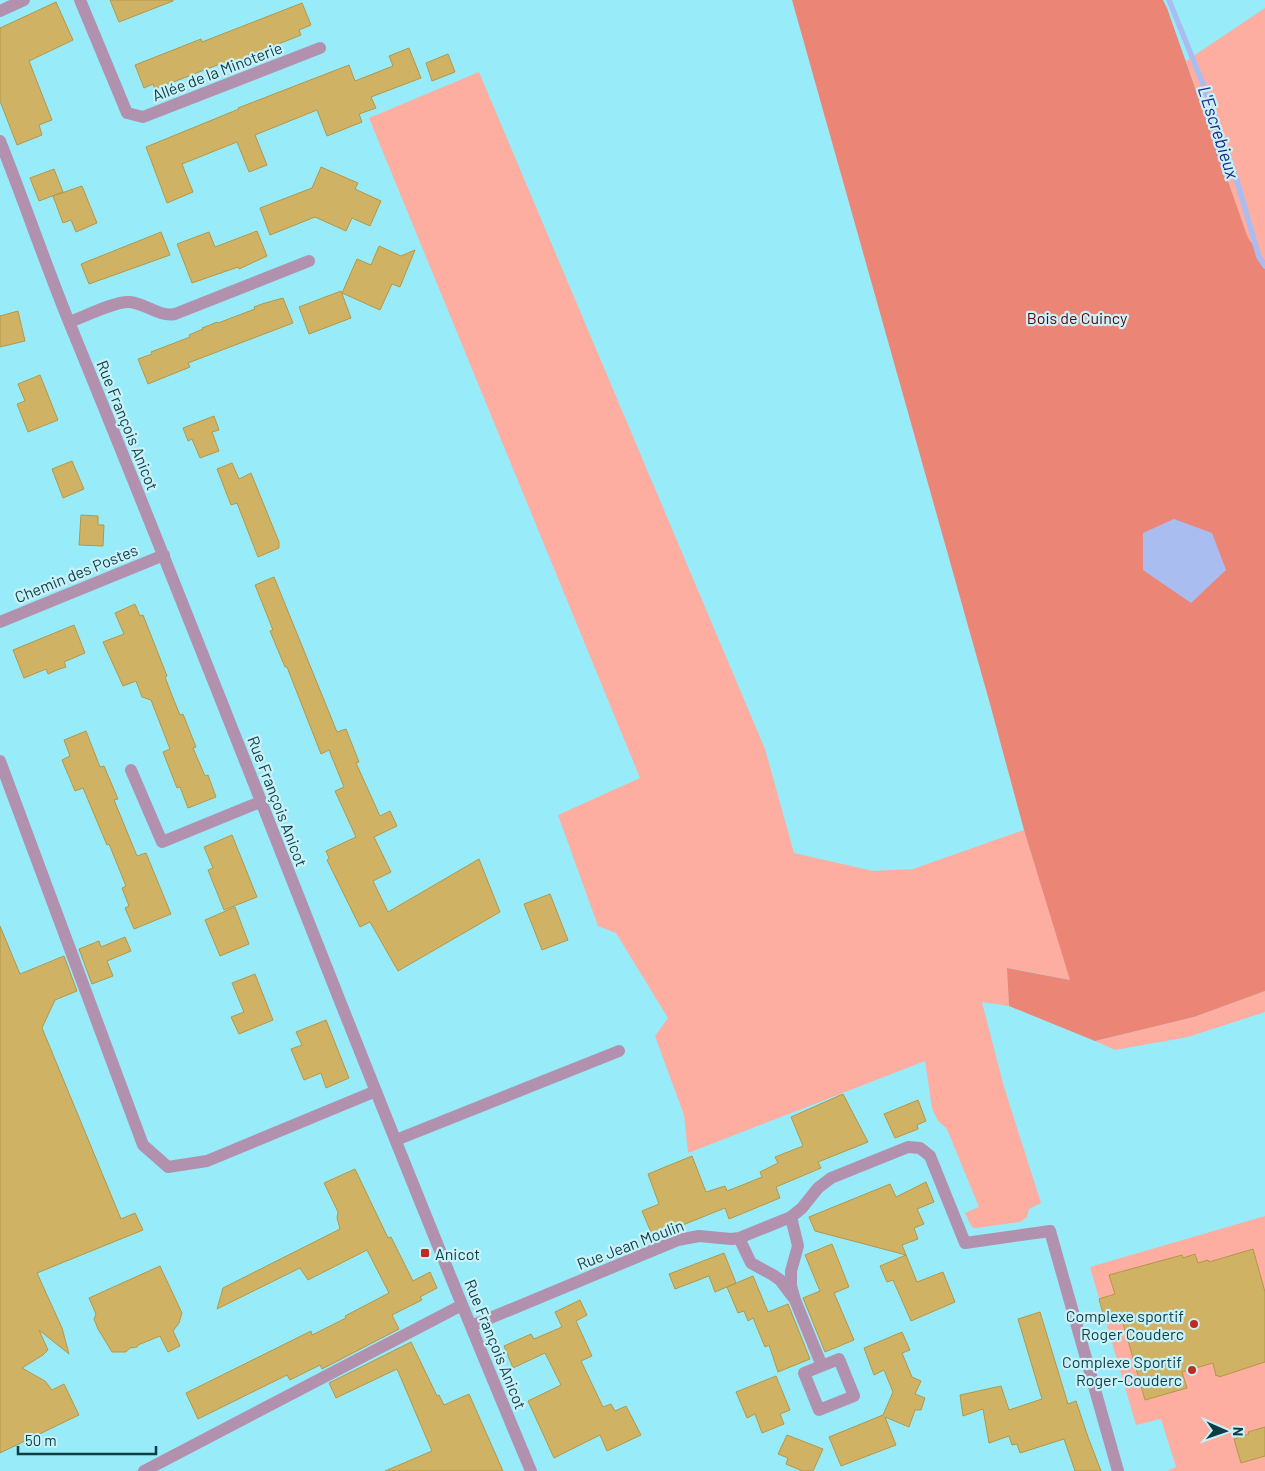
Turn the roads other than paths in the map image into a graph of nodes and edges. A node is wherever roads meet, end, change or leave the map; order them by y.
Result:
1 (24, 0) edge
2 (80, 0) edge
3 (0, 10) edge
4 (320, 48) dead end
5 (0, 141) edge
6 (309, 261) dead end
7 (69, 322) junction
8 (164, 555) junction
9 (0, 622) edge
10 (0, 761) edge
11 (131, 770) dead end
12 (260, 802) junction
13 (619, 1051) dead end
14 (376, 1091) junction
15 (396, 1140) junction
16 (791, 1217) junction
17 (739, 1238) junction
18 (795, 1300) junction
19 (462, 1305) junction
20 (470, 1326) junction
21 (822, 1366) dead end
22 (144, 1471) edge
23 (531, 1471) edge
24 (1118, 1471) edge

1 - 3 street
2 - 4 street, Allée de la Minoterie
5 - 7 street, Rue François Anicot
6 - 7 street
7 - 8 street, Rue François Anicot
8 - 9 street, Chemin des Postes
8 - 12 street, Rue François Anicot
10 - 14 street
11 - 12 street
12 - 14 street, Rue François Anicot
13 - 15 street
14 - 15 street, Rue François Anicot
15 - 19 street, Rue François Anicot
16 - 17 street, Rue Jean Moulin
16 - 18 street
16 - 24 street, Rue Jean Moulin
17 - 18 street
17 - 20 street, Rue Jean Moulin
18 - 21 street
19 - 20 street, Rue François Anicot
19 - 22 street
20 - 23 street, Rue François Anicot

